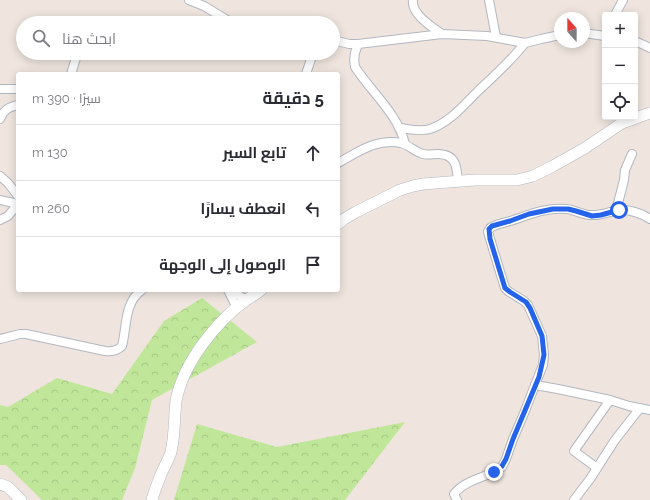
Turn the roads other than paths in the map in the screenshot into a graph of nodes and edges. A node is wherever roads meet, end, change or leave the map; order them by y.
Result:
1 (190, 0) edge
2 (413, 0) edge
3 (489, 0) edge
4 (623, 0) edge
5 (617, 12) edge
6 (220, 16) edge
7 (442, 34) junction
8 (590, 34) edge
9 (602, 35) edge
10 (554, 36) edge
11 (496, 37) junction
12 (340, 42) edge
13 (525, 43) junction
14 (638, 43) edge
15 (358, 44) junction
16 (650, 48) edge
17 (75, 60) edge
18 (311, 60) edge
19 (72, 72) edge
20 (307, 72) edge
21 (0, 89) edge
22 (16, 89) edge
23 (16, 105) edge
24 (650, 113) edge
25 (0, 119) edge
26 (400, 128) junction
27 (405, 144) junction
28 (632, 154) dead end
29 (340, 162) edge
30 (0, 176) edge
31 (458, 182) junction
32 (16, 193) edge
33 (0, 200) edge
34 (16, 204) edge
35 (16, 206) edge
36 (616, 211) junction
37 (650, 219) edge
38 (0, 220) edge
39 (340, 222) edge
40 (140, 292) edge
41 (229, 292) edge
42 (234, 292) edge
43 (258, 292) edge
44 (246, 300) junction
45 (237, 308) junction
46 (0, 339) edge
47 (535, 385) junction
48 (610, 400) junction
49 (640, 408) junction
50 (650, 410) edge
51 (596, 468) junction
52 (0, 484) edge
53 (21, 500) edge
54 (153, 500) edge
55 (457, 500) edge
56 (574, 500) edge

1 - 6 street
2 - 7 street
3 - 11 street
4 - 5 street
7 - 11 street
7 - 15 street
8 - 9 street
10 - 13 street
11 - 13 street
12 - 15 street
13 - 26 street
14 - 16 street
15 - 26 street
17 - 19 street
18 - 20 street
21 - 22 street
23 - 25 street
24 - 31 street
26 - 27 street
27 - 29 street
27 - 31 street
28 - 36 street
30 - 32 street
31 - 39 street
33 - 34 street
35 - 38 street
36 - 37 street
36 - 47 street
40 - 46 street
41 - 45 street
42 - 44 street
43 - 44 street
44 - 45 street
45 - 54 street
47 - 48 street
47 - 55 street
48 - 49 street
48 - 51 street
49 - 50 street
49 - 51 street
51 - 56 street
52 - 53 street

